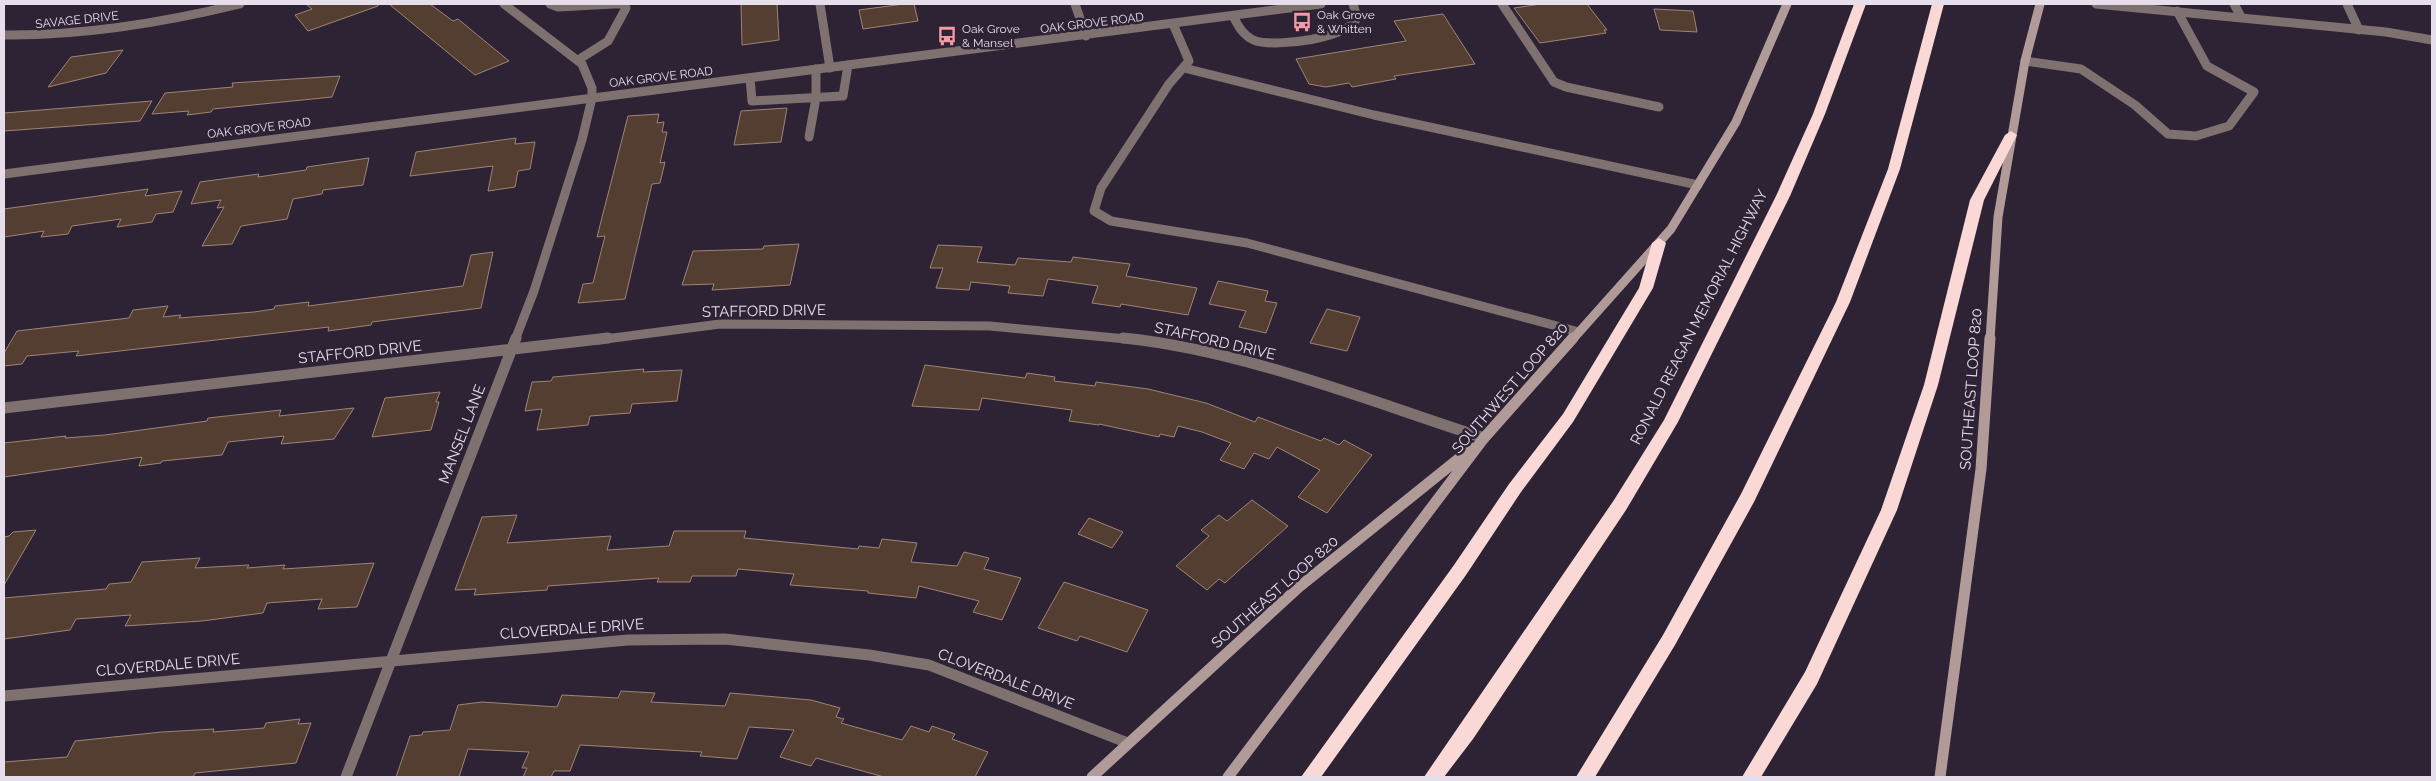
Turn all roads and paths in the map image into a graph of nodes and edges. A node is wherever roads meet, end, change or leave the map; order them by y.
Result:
1 (240, 4) edge
2 (504, 4) edge
3 (550, 4) edge
4 (615, 4) edge
5 (820, 4) edge
6 (1075, 4) edge
7 (1321, 4) edge
8 (1353, 4) edge
9 (1502, 4) edge
10 (1787, 4) edge
11 (1860, 4) edge
12 (1938, 4) edge
13 (2040, 4) edge
14 (2096, 4) edge
15 (2234, 4) edge
16 (2346, 4) edge
17 (2157, 6) edge
18 (2177, 11) junction
19 (1233, 16) junction
20 (2241, 17) junction
21 (1173, 24) junction
22 (2359, 30) junction
23 (4, 35) edge
24 (1086, 36) junction
25 (2432, 40) edge
26 (578, 60) junction
27 (2025, 61) junction
28 (848, 65) junction
29 (830, 68) junction
30 (1184, 68) junction
31 (816, 69) junction
32 (750, 78) junction
33 (592, 98) junction
34 (816, 98) junction
35 (1659, 107) dead end
36 (2010, 135) junction
37 (809, 137) dead end
38 (4, 174) edge
39 (1698, 185) junction
40 (1659, 243) junction
41 (1579, 332) junction
42 (510, 351) junction
43 (4, 408) edge
44 (1484, 438) junction
45 (391, 660) junction
46 (4, 696) edge
47 (1128, 743) junction
48 (346, 777) edge
49 (1092, 777) edge
50 (1228, 777) edge
51 (1310, 777) edge
52 (1433, 777) edge
53 (1585, 777) edge
54 (1752, 777) edge
55 (1940, 777) edge

1 - 23 street, SAVAGE DRIVE
2 - 26 street
3 - 4 street
4 - 26 street
5 - 29 street
6 - 24 street
7 - 19 street, OAK GROVE ROAD
8 - 19 street
9 - 35 street
10 - 39 main road, SOUTHWEST LOOP 820
11 - 52 highway, RONALD REAGAN MEMORIAL HIGHWAY
12 - 53 highway
13 - 27 main road, SOUTHEAST LOOP 820
14 - 17 street
15 - 20 street
16 - 22 street
17 - 18 street
18 - 20 street
18 - 27 street
19 - 21 street, OAK GROVE ROAD
20 - 22 street
21 - 24 street, OAK GROVE ROAD
21 - 30 street
22 - 25 street
24 - 28 street, OAK GROVE ROAD
26 - 33 street
27 - 36 main road, SOUTHEAST LOOP 820
28 - 29 street, OAK GROVE ROAD
28 - 34 street
29 - 31 street, OAK GROVE ROAD
30 - 39 street
30 - 41 street
31 - 32 street, OAK GROVE ROAD
31 - 34 street
32 - 33 street, OAK GROVE ROAD
32 - 34 street
33 - 38 street, OAK GROVE ROAD
33 - 42 street, MANSEL LANE
34 - 37 street
36 - 54 highway
36 - 55 main road, SOUTHEAST LOOP 820
39 - 40 main road, SOUTHWEST LOOP 820
40 - 41 main road, SOUTHWEST LOOP 820
40 - 51 highway
41 - 44 main road, SOUTHWEST LOOP 820
42 - 43 street, STAFFORD DRIVE
42 - 44 street, STAFFORD DRIVE
42 - 45 street, MANSEL LANE
44 - 47 main road, SOUTHEAST LOOP 820
44 - 50 main road, SOUTHWEST LOOP 820
45 - 46 street, CLOVERDALE DRIVE
45 - 47 street, CLOVERDALE DRIVE
45 - 48 street, MANSEL LANE
47 - 49 main road, SOUTHEAST LOOP 820

